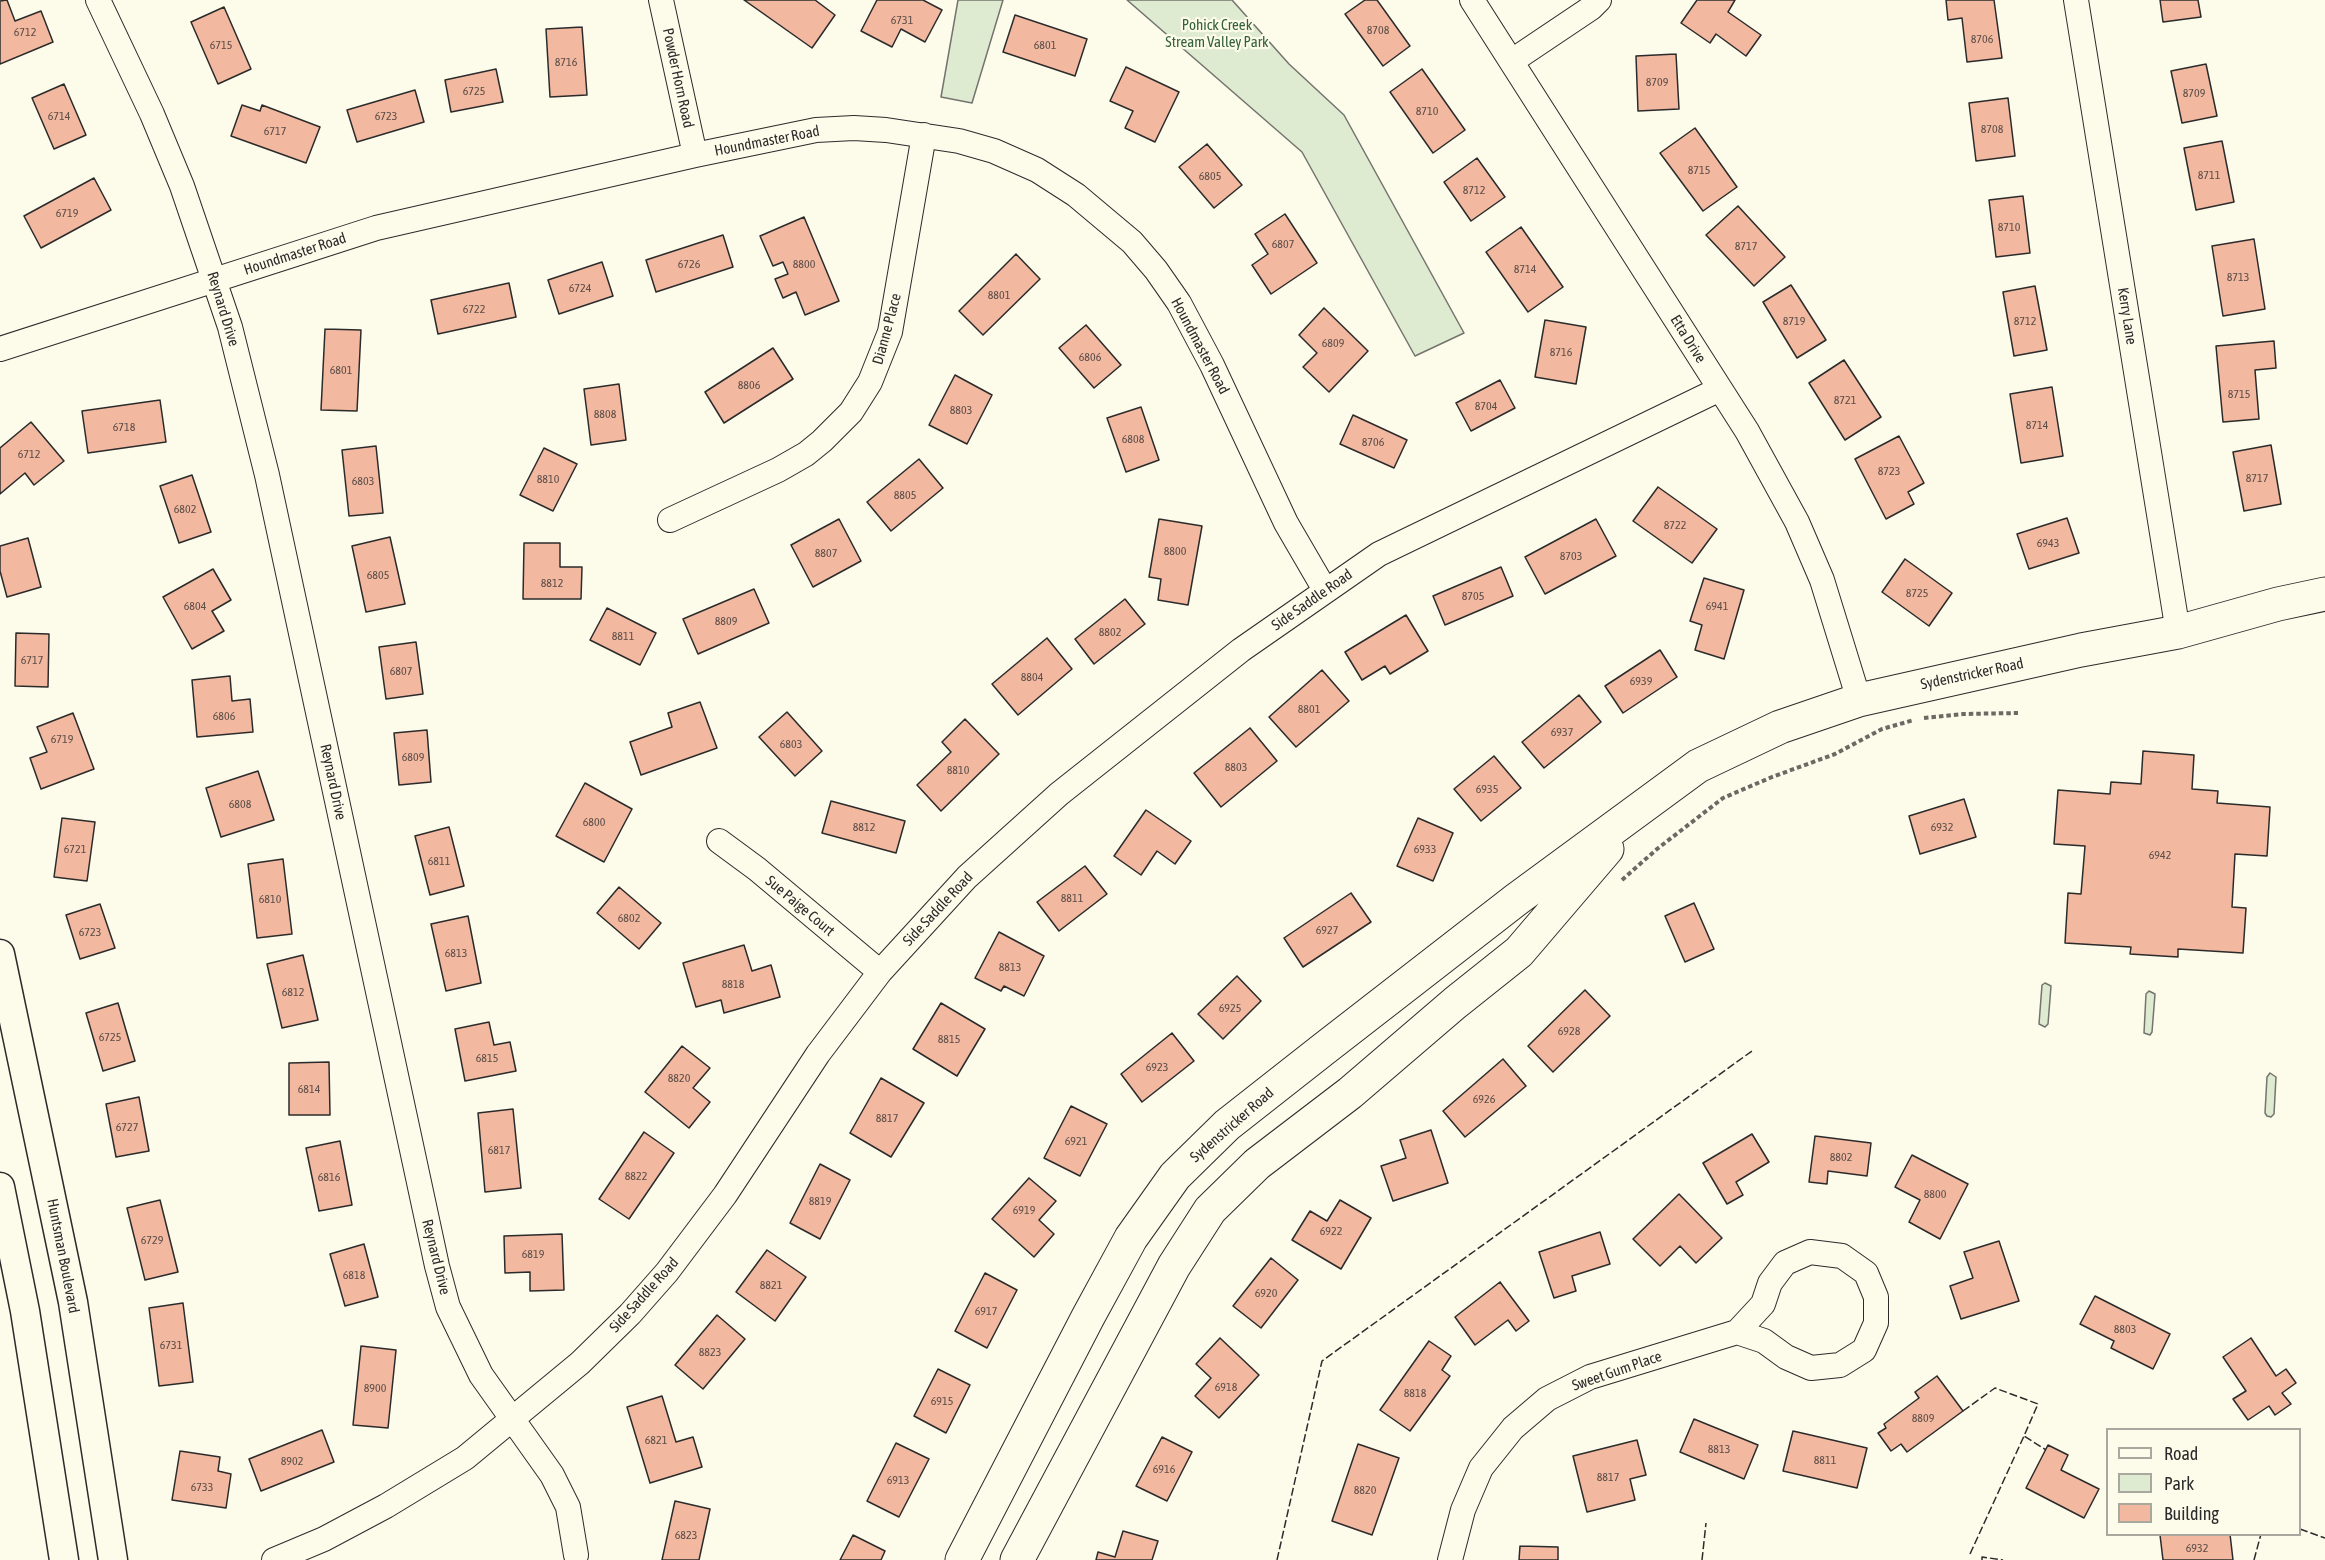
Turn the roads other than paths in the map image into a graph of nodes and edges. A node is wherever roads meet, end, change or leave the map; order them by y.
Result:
1 (98, 0) edge
2 (661, 0) edge
3 (1472, 0) edge
4 (1599, 0) edge
5 (2076, 0) edge
6 (1512, 61) junction
7 (924, 135) junction
8 (695, 155) junction
9 (214, 280) junction
10 (0, 349) edge
11 (1720, 389) junction
12 (670, 520) dead end
13 (1325, 590) junction
14 (2325, 594) edge
15 (2178, 632) junction
16 (1859, 700) junction
17 (1641, 809) junction
18 (719, 841) dead end
19 (0, 954) edge
20 (880, 972) junction
21 (0, 1187) edge
22 (1737, 1332) junction
23 (512, 1420) junction
24 (576, 1555) dead end
25 (64, 1560) edge
26 (113, 1560) edge
27 (274, 1560) edge
28 (962, 1560) edge
29 (1017, 1560) edge
30 (1450, 1560) edge

1 - 9 street, Reynard Drive
2 - 8 street, Powder Horn Road
3 - 6 street, Etta Drive
4 - 6 street
5 - 15 street, Kerry Lane
6 - 11 street, Etta Drive
7 - 8 street, Houndmaster Road
7 - 12 street, Dianne Place
7 - 13 street, Houndmaster Road
8 - 9 street, Houndmaster Road
9 - 10 street, Houndmaster Road
9 - 23 street, Reynard Drive
11 - 13 street, Side Saddle Road
11 - 16 street, Etta Drive
13 - 20 street, Side Saddle Road
14 - 15 main road, Sydenstricker Road
15 - 16 main road, Sydenstricker Road
16 - 17 main road, Sydenstricker Road
17 - 28 main road, Sydenstricker Road
17 - 29 main road, Sydenstricker Road
18 - 20 street, Sue Paige Court
19 - 26 street, Huntsman Boulevard
20 - 23 street, Side Saddle Road
21 - 25 street
22 - 22 street
22 - 30 street, Sweet Gum Place
23 - 24 street, Reynard Drive
23 - 27 street, Side Saddle Road

